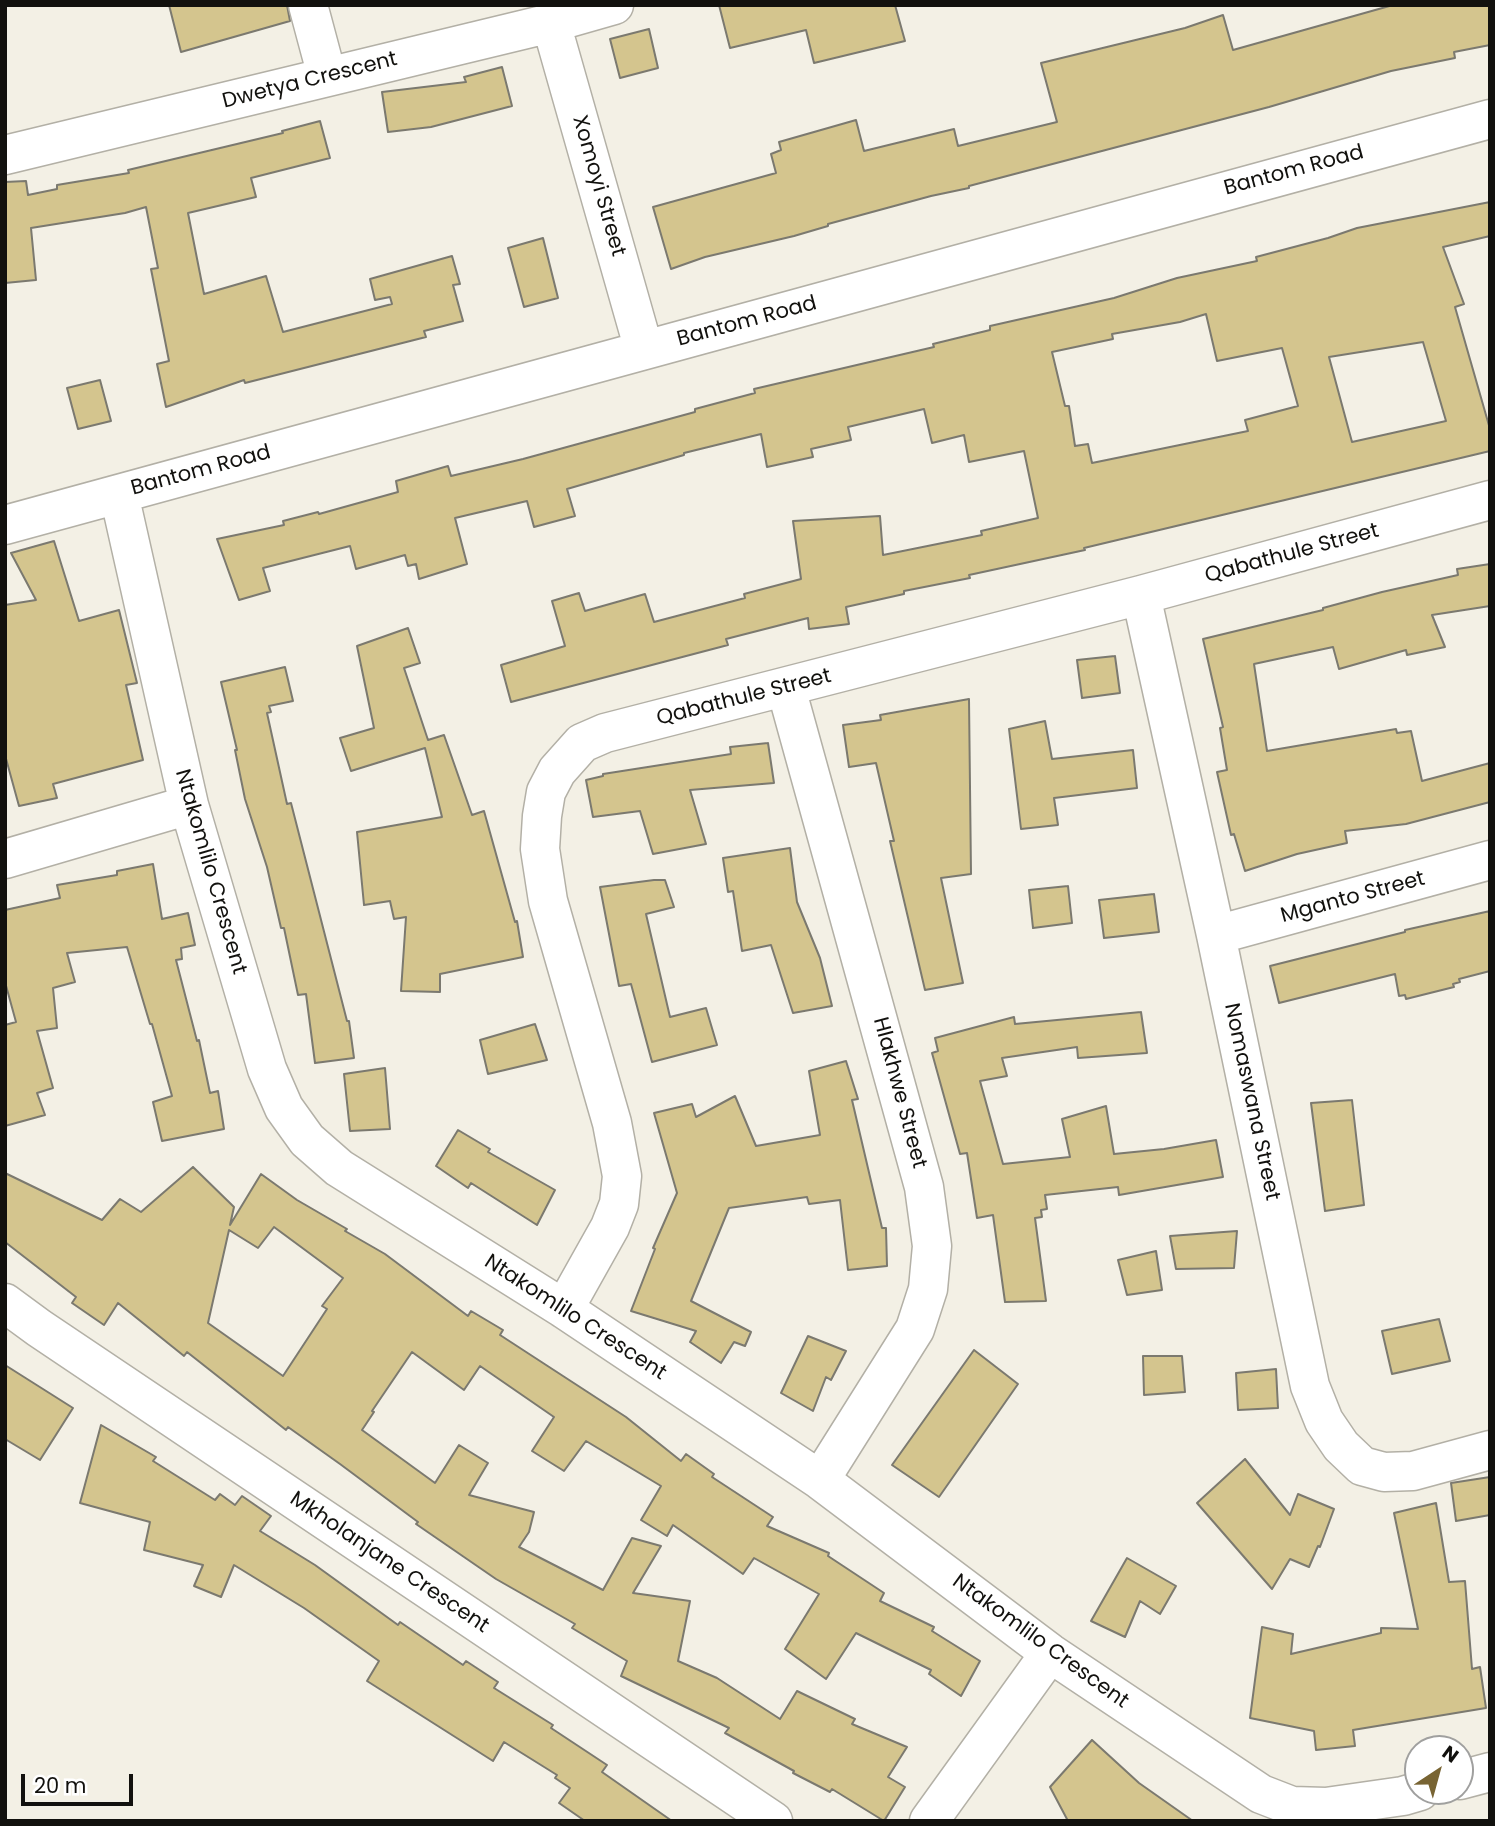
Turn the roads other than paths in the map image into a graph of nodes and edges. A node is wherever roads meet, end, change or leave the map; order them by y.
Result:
1 (308, 5) edge
2 (614, 5) edge
3 (551, 23) junction
4 (327, 76) junction
5 (1490, 119) edge
6 (5, 155) edge
7 (644, 350) junction
8 (119, 494) junction
9 (1490, 500) edge
10 (5, 525) edge
11 (1141, 595) junction
12 (786, 688) junction
13 (189, 805) junction
14 (5, 859) edge
15 (1490, 860) edge
16 (1216, 935) junction
17 (5, 1303) edge
18 (564, 1309) junction
19 (1490, 1450) edge
20 (820, 1480) junction
21 (1050, 1653) junction
22 (1404, 1802) edge
23 (773, 1821) edge
24 (929, 1821) edge

1 - 4 street
2 - 3 street, Dwetya Crescent
3 - 4 street, Dwetya Crescent
3 - 7 street, Xomoyi Street
4 - 6 street, Dwetya Crescent
5 - 7 street, Bantom Road
7 - 8 street, Bantom Road
8 - 10 street, Bantom Road
8 - 13 street, Ntakomlilo Crescent
9 - 11 street, Qabathule Street
11 - 12 street, Qabathule Street
11 - 16 street, Nomaswana Street
12 - 18 street, Qabathule Street
12 - 20 street, Hlakhwe Street
13 - 14 street
13 - 18 street, Ntakomlilo Crescent
15 - 16 street, Mganto Street
16 - 19 street, Nomaswana Street
17 - 23 street, Mkholanjane Crescent
18 - 20 street, Ntakomlilo Crescent
20 - 21 street, Ntakomlilo Crescent
21 - 22 street, Ntakomlilo Crescent
21 - 24 street

